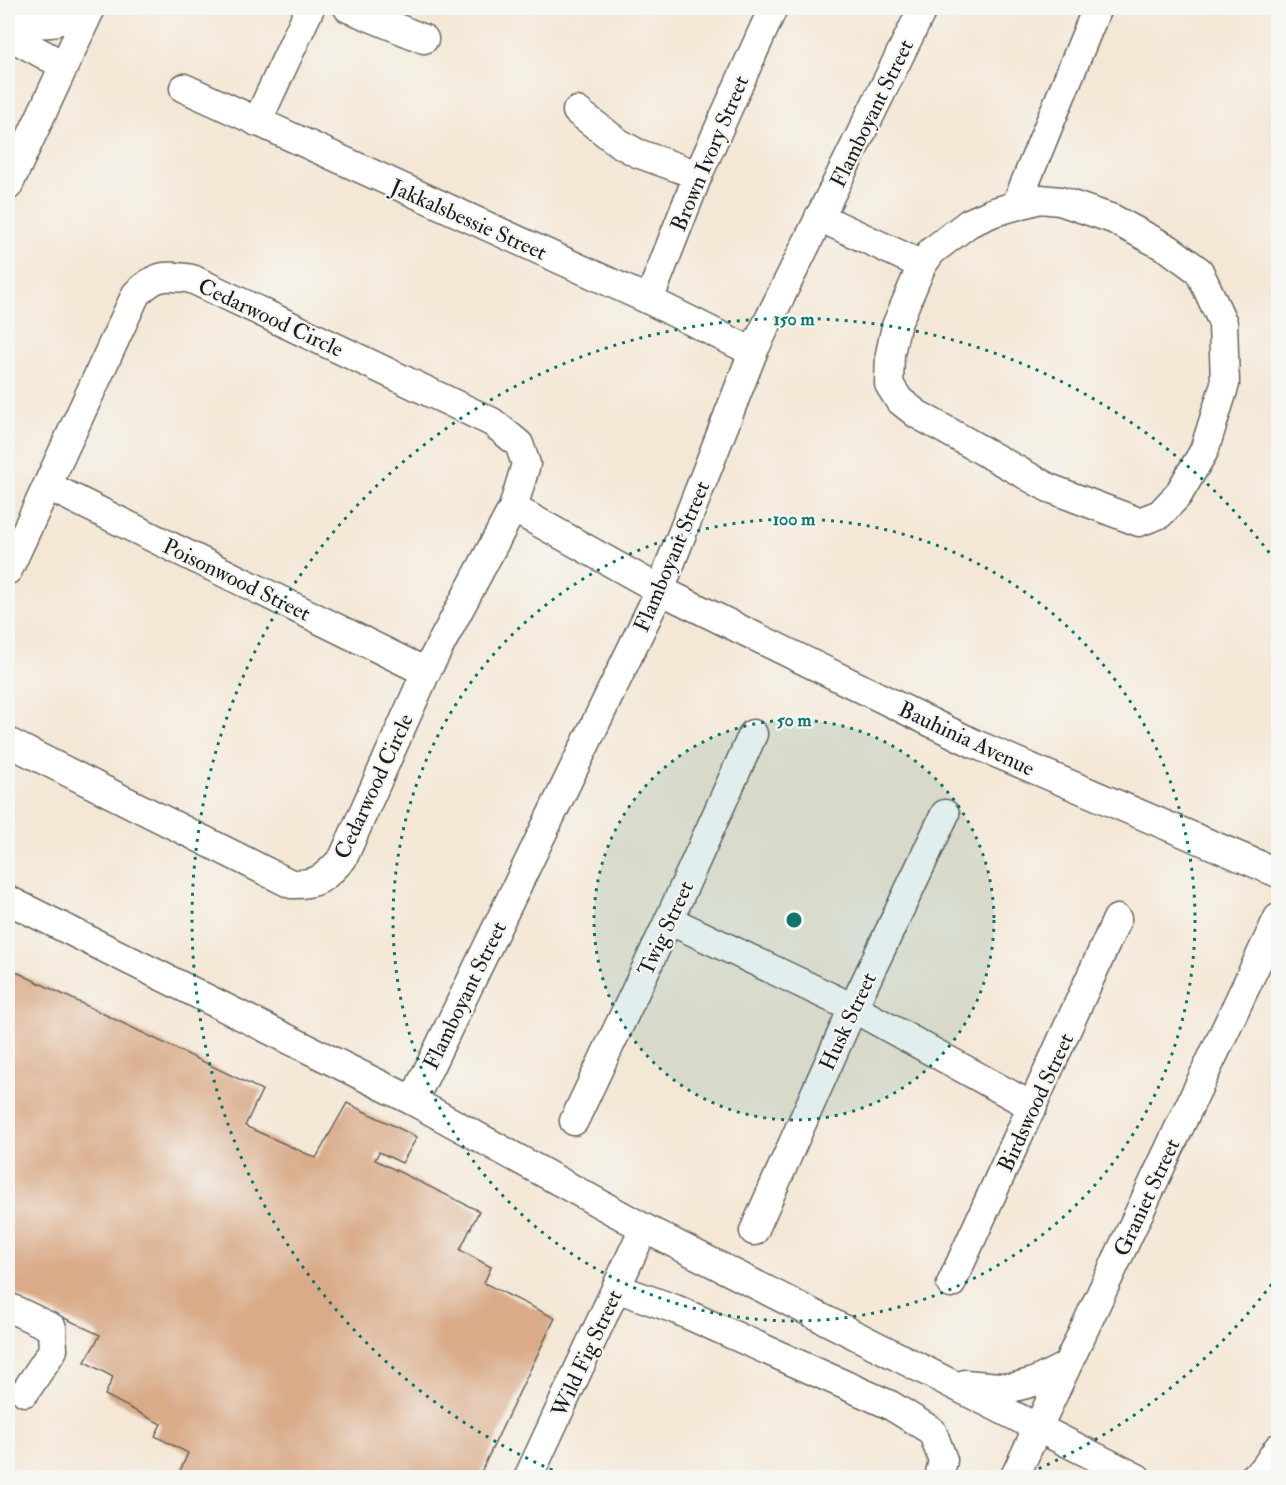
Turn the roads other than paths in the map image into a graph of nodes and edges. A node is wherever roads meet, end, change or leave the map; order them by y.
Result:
1 (348, 8) edge
2 (773, 8) edge
3 (923, 8) edge
4 (1097, 8) edge
5 (91, 9) edge
6 (301, 11) edge
7 (8, 25) edge
8 (8, 34) edge
9 (424, 39) dead end
10 (63, 65) junction
11 (184, 88) dead end
12 (577, 111) dead end
13 (257, 122) junction
14 (698, 175) junction
15 (8, 186) edge
16 (1016, 205) junction
17 (819, 217) junction
18 (922, 265) junction
19 (649, 300) junction
20 (753, 352) junction
21 (48, 486) junction
22 (513, 508) junction
23 (8, 570) edge
24 (660, 590) junction
25 (426, 672) junction
26 (753, 734) dead end
27 (8, 742) edge
28 (945, 814) dead end
29 (1278, 873) edge
30 (8, 900) edge
31 (1278, 918) edge
32 (669, 920) junction
33 (1117, 920) dead end
34 (853, 1008) junction
35 (413, 1101) junction
36 (1033, 1107) junction
37 (574, 1121) dead end
38 (644, 1228) junction
39 (754, 1231) dead end
40 (951, 1284) dead end
41 (616, 1288) junction
42 (8, 1307) edge
43 (1066, 1366) junction
44 (951, 1383) junction
45 (26, 1392) dead end
46 (1038, 1426) junction
47 (1278, 1448) edge
48 (528, 1478) edge
49 (939, 1478) edge
50 (1014, 1478) edge
51 (1137, 1478) edge
52 (1253, 1478) edge

1 - 9 street
2 - 14 street, Brown Ivory Street
3 - 17 street, Flamboyant Street
4 - 16 street
5 - 7 street
5 - 10 street
6 - 13 street
8 - 10 street
10 - 15 street
11 - 13 street, Jakkalsbessie Street
12 - 14 street
13 - 19 street, Jakkalsbessie Street
14 - 19 street, Brown Ivory Street
16 - 18 street
16 - 18 street
17 - 18 street
17 - 20 street, Flamboyant Street
19 - 20 street, Jakkalsbessie Street
20 - 24 street, Flamboyant Street
21 - 22 street, Cedarwood Circle
21 - 23 street, Cedarwood Circle
21 - 25 street, Poisonwood Street
22 - 24 street
22 - 25 street, Cedarwood Circle
24 - 29 street, Bauhinia Avenue
24 - 35 street, Flamboyant Street
25 - 27 street, Cedarwood Circle
26 - 32 street, Twig Street
28 - 34 street, Husk Street
30 - 35 street
31 - 43 street, Graniet Street
32 - 34 street
32 - 37 street, Twig Street
33 - 36 street, Birdswood Street
34 - 36 street
34 - 39 street, Husk Street
35 - 38 street
36 - 40 street, Birdswood Street
38 - 41 street, Wild Fig Street
38 - 44 street
41 - 48 street, Wild Fig Street
41 - 49 street
42 - 45 street
43 - 44 street
43 - 46 street, Graniet Street
44 - 46 street
46 - 50 street, Graniet Street
46 - 51 street
47 - 52 street

